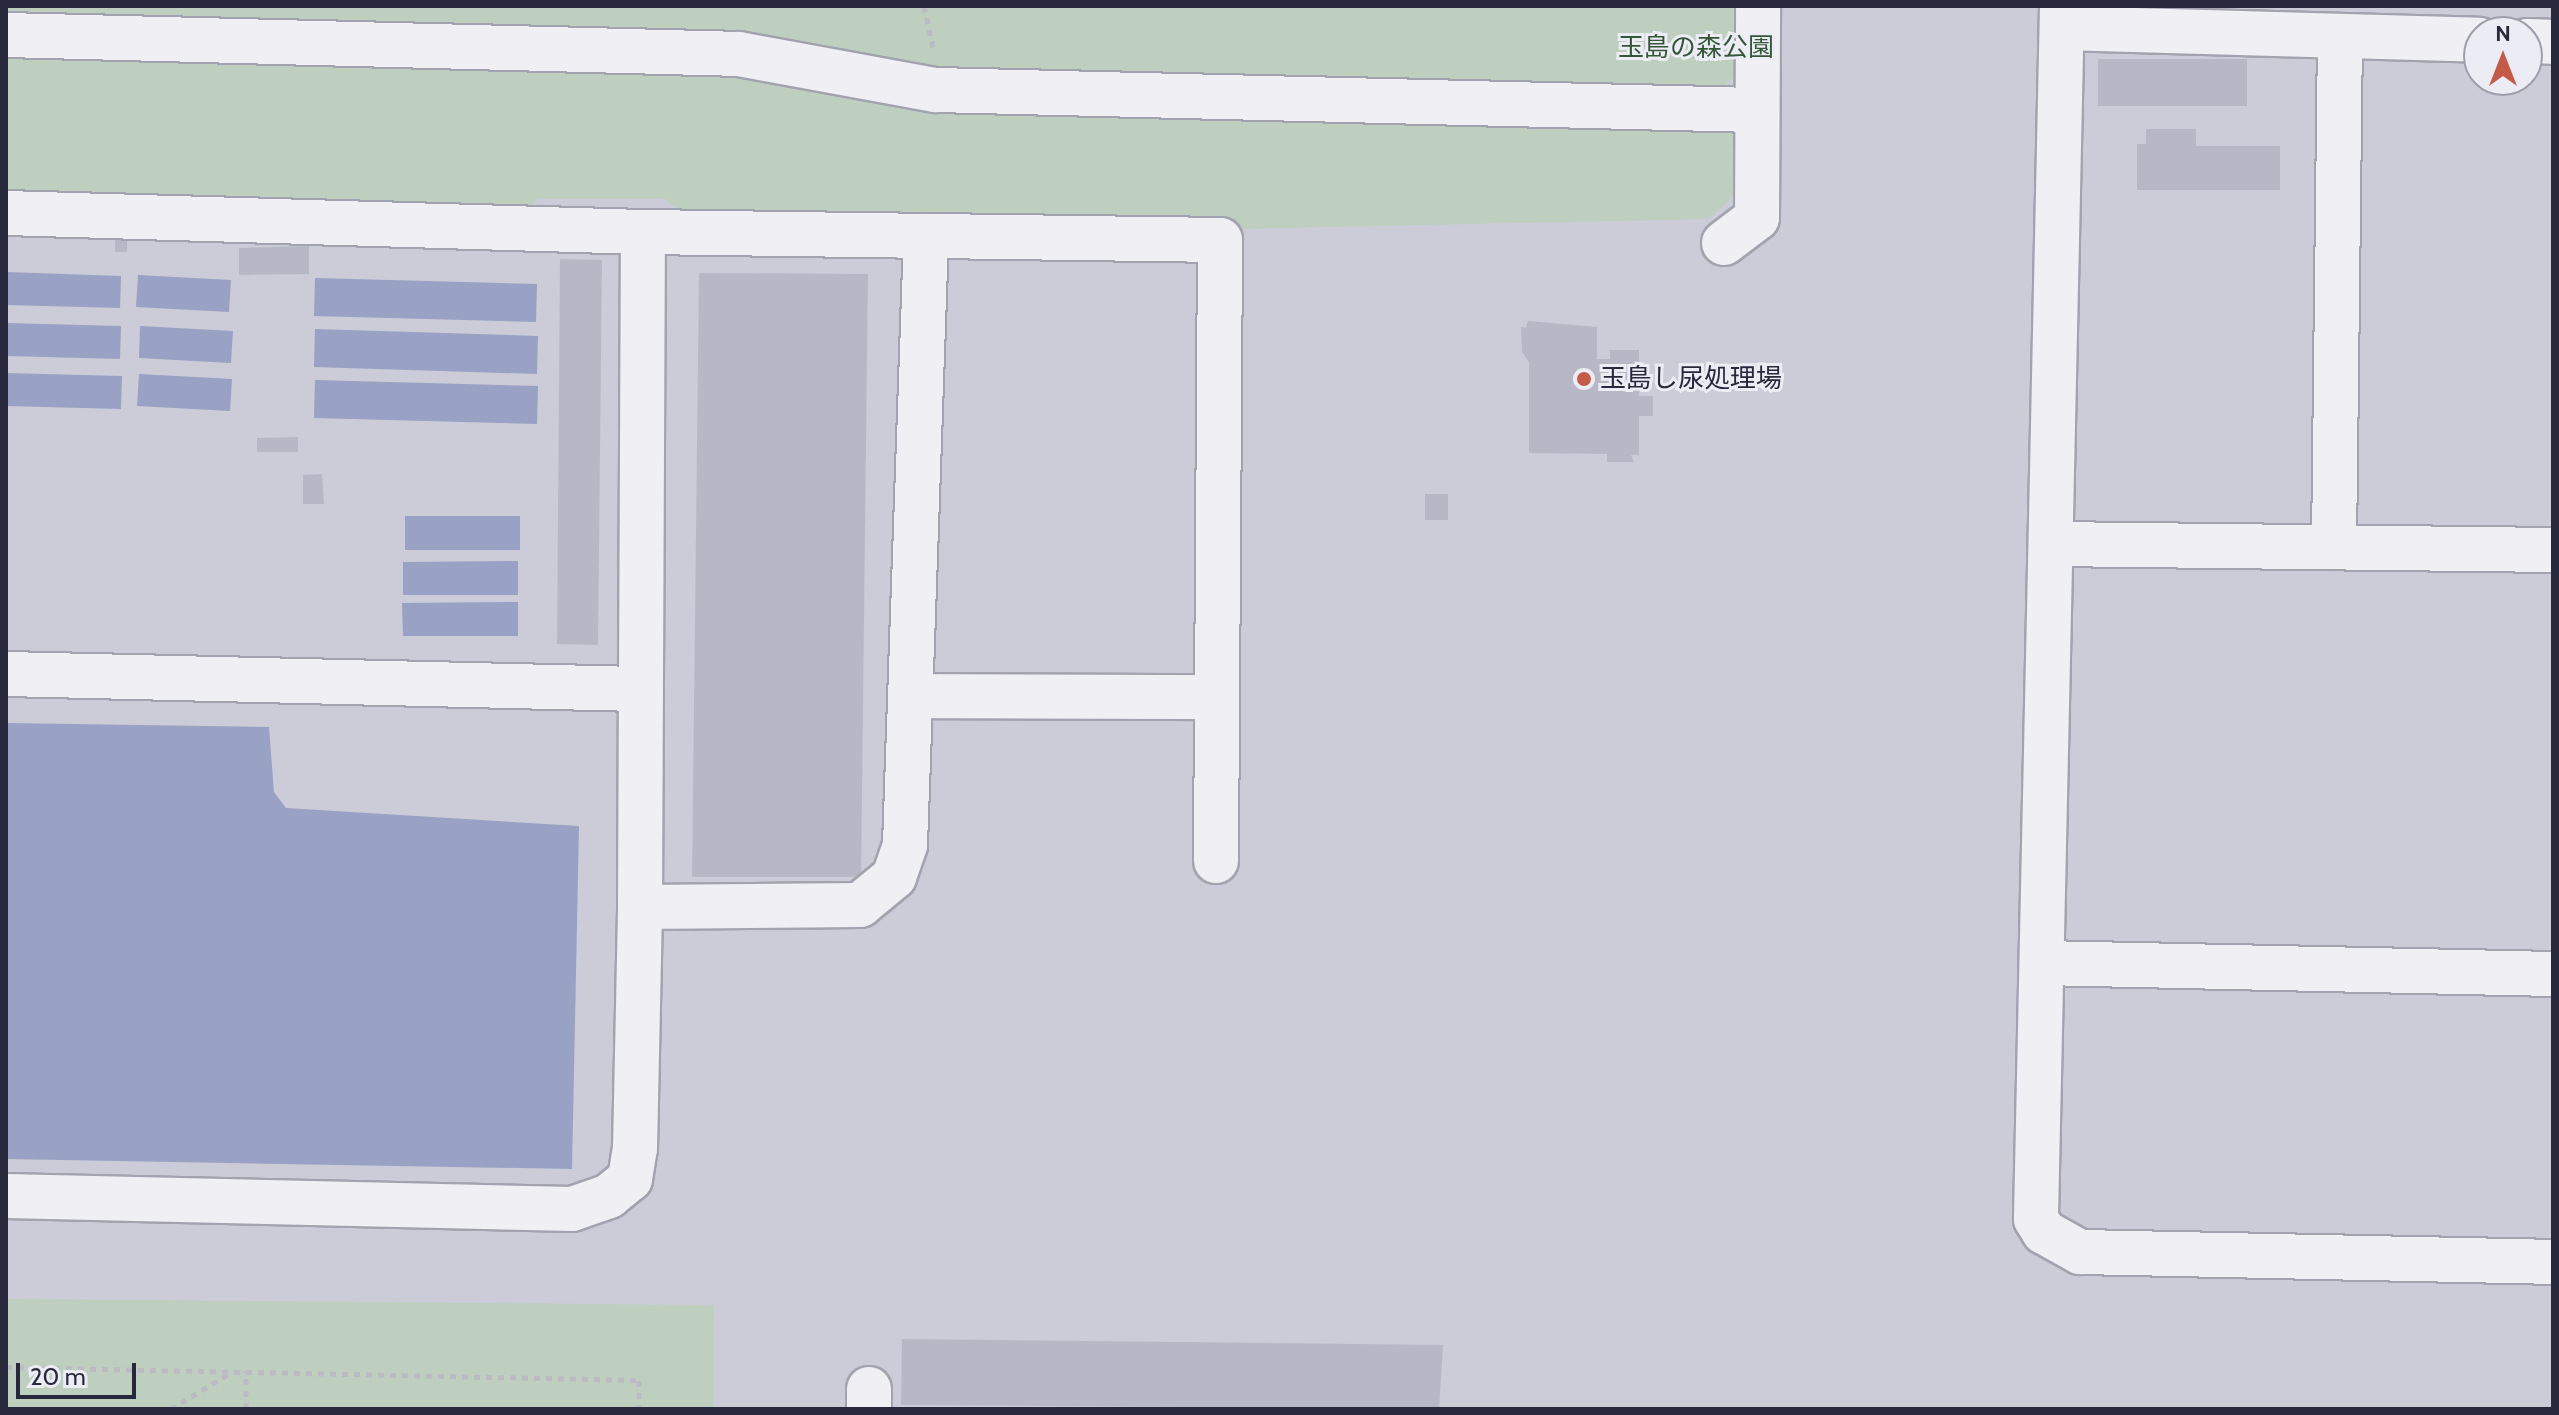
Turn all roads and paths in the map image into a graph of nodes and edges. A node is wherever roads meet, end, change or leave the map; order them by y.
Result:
1 (1758, 6) edge
2 (2062, 17) edge
3 (6, 35) edge
4 (2340, 36) junction
5 (2463, 40) edge
6 (1756, 110) junction
7 (6, 213) edge
8 (643, 232) junction
9 (926, 237) junction
10 (1724, 243) dead end
11 (2051, 544) junction
12 (2334, 547) junction
13 (2553, 550) edge
14 (6, 674) edge
15 (638, 689) junction
16 (910, 696) junction
17 (1217, 697) junction
18 (1216, 861) dead end
19 (640, 907) junction
20 (2042, 963) junction
21 (2553, 974) edge
22 (6, 1196) edge
23 (2553, 1262) edge
24 (6, 1367) edge
25 (232, 1371) junction
26 (246, 1371) junction
27 (171, 1409) edge
28 (246, 1409) edge
29 (639, 1409) edge

1 - 6 lane
2 - 4 lane
2 - 11 lane
3 - 6 lane
4 - 5 lane
4 - 12 lane
6 - 10 lane
7 - 8 lane
8 - 9 lane
8 - 15 lane
9 - 16 lane
9 - 17 lane
11 - 12 lane
11 - 20 lane
12 - 13 lane
14 - 15 lane
15 - 19 lane
16 - 17 lane
16 - 19 lane
17 - 18 lane
19 - 22 lane
20 - 21 lane
20 - 23 lane
24 - 25 path
25 - 26 path
25 - 27 path
26 - 28 path
26 - 29 path

